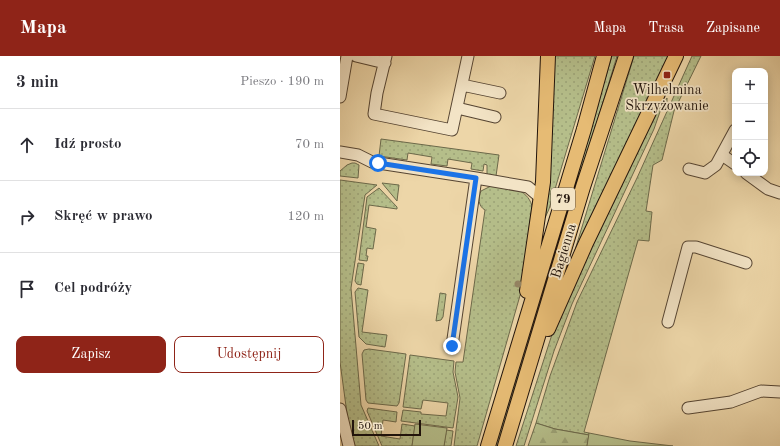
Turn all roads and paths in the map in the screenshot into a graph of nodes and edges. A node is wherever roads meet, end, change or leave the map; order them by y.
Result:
1 (347, 56) edge
2 (356, 56) edge
3 (468, 56) edge
4 (548, 56) edge
5 (604, 56) edge
6 (626, 56) edge
7 (676, 56) edge
8 (385, 60) edge
9 (462, 85) junction
10 (500, 93) dead end
11 (340, 97) edge
12 (457, 108) junction
13 (495, 117) dead end
14 (732, 136) edge
15 (340, 152) edge
16 (722, 155) junction
17 (732, 162) edge
18 (689, 169) dead end
19 (750, 176) edge
20 (476, 178) junction
21 (780, 193) edge
22 (541, 198) junction
23 (746, 263) dead end
24 (668, 322) dead end
25 (519, 341) junction
26 (452, 346) dead end
27 (524, 380) junction
28 (780, 392) edge
29 (688, 408) dead end
30 (340, 409) edge
31 (349, 446) edge
32 (488, 446) edge
33 (505, 446) edge

1 - 11 street
2 - 8 street
3 - 9 street
4 - 22 main road
5 - 25 main road, Bagienna / 79
6 - 27 main road, Bagienna / 79
7 - 27 main road
8 - 12 street
9 - 10 street
9 - 12 street
12 - 13 street
14 - 16 street
15 - 20 street
16 - 17 street
16 - 18 street
19 - 21 street
20 - 22 street
20 - 26 street
22 - 25 main road
23 - 24 street
25 - 32 main road, Bagienna / 79
27 - 33 main road, Bagienna / 79
28 - 29 street
30 - 31 street

